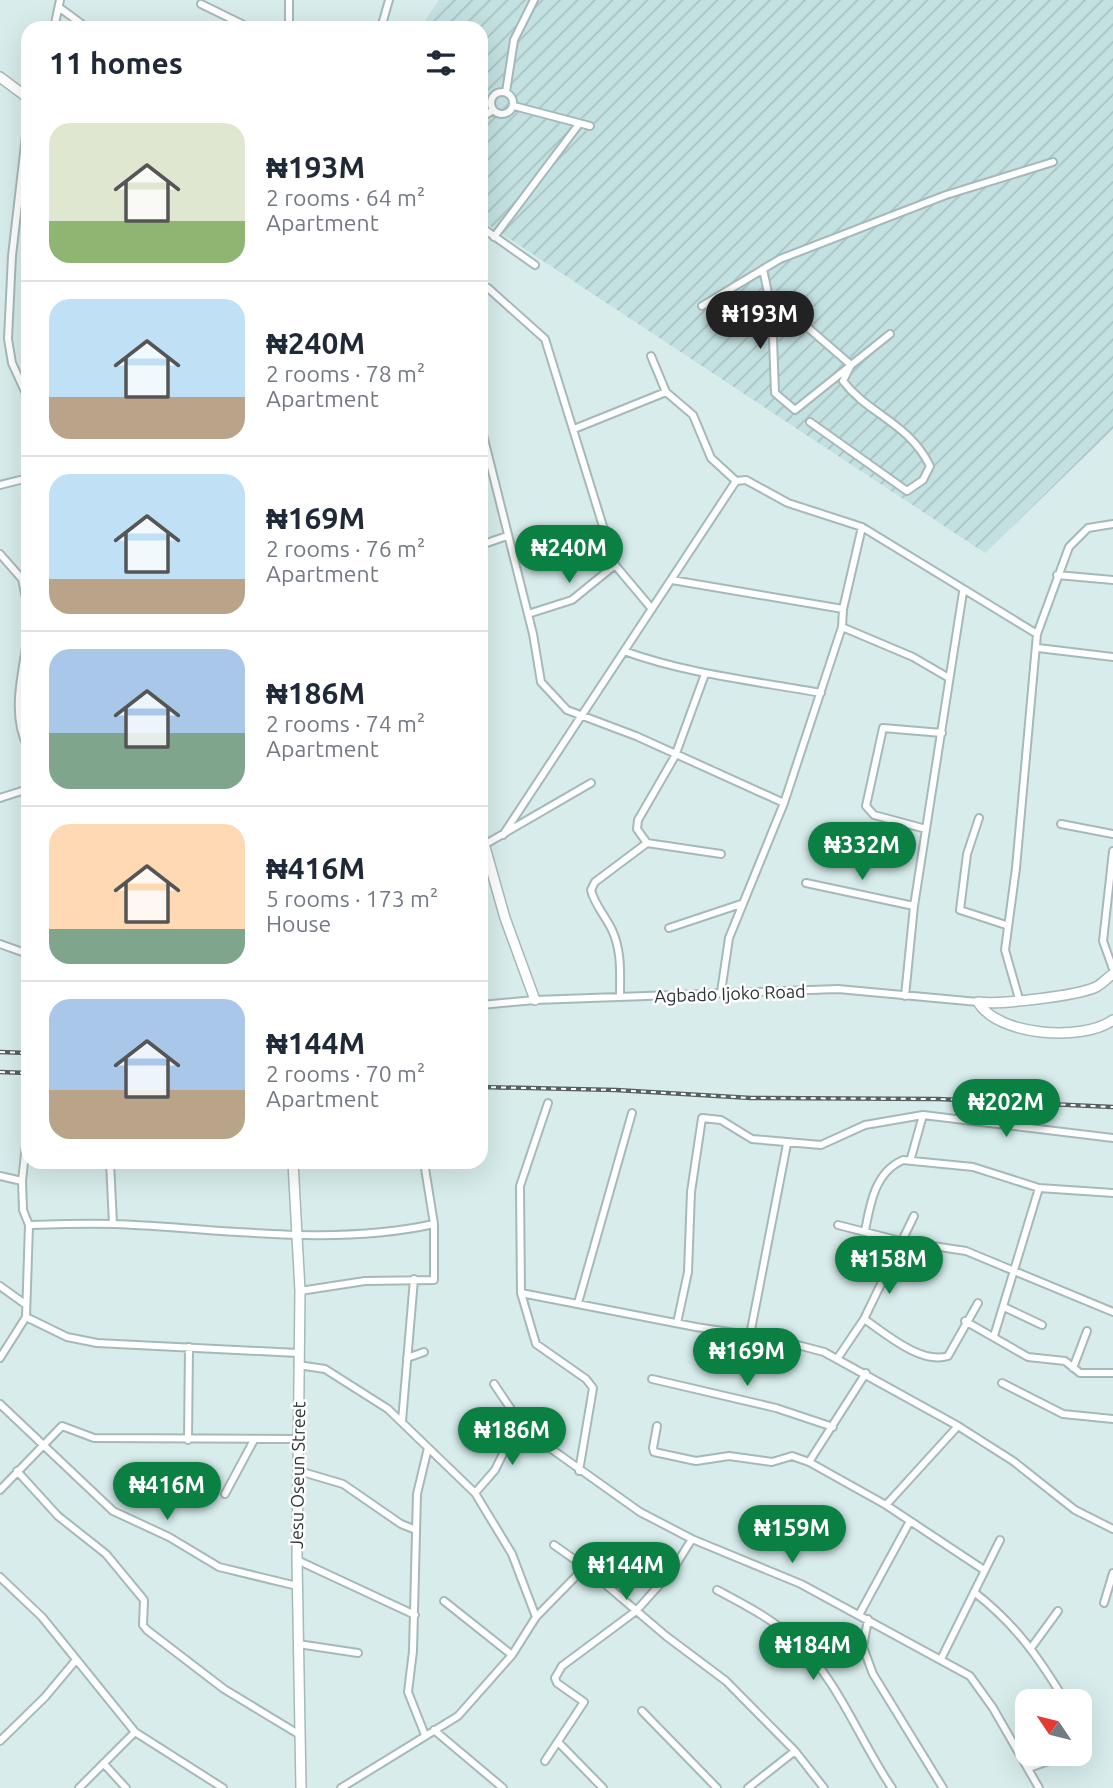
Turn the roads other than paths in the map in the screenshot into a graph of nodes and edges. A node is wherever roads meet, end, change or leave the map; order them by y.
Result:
1 (289, 0) edge
2 (389, 0) edge
3 (534, 0) edge
4 (60, 4) edge
5 (201, 4) dead end
6 (56, 21) edge
7 (79, 21) edge
8 (236, 21) edge
9 (289, 21) edge
10 (383, 21) edge
11 (0, 77) edge
12 (506, 92) junction
13 (21, 93) edge
14 (514, 106) junction
15 (493, 110) junction
16 (488, 113) edge
17 (579, 124) junction
18 (590, 126) dead end
19 (1053, 162) dead end
20 (21, 178) edge
21 (488, 232) edge
22 (495, 237) junction
23 (535, 265) dead end
24 (763, 269) junction
25 (488, 288) dead end
26 (768, 293) junction
27 (702, 306) dead end
28 (890, 334) dead end
29 (651, 356) dead end
30 (851, 365) junction
31 (21, 380) edge
32 (666, 392) junction
33 (810, 422) dead end
34 (574, 429) junction
35 (488, 456) edge
36 (21, 480) edge
37 (736, 481) junction
38 (0, 485) edge
39 (1113, 524) edge
40 (862, 527) junction
41 (507, 536) junction
42 (488, 543) edge
43 (0, 554) edge
44 (615, 565) junction
45 (1058, 575) junction
46 (21, 578) edge
47 (672, 580) junction
48 (1113, 580) edge
49 (963, 592) junction
50 (843, 608) junction
51 (652, 609) junction
52 (528, 614) junction
53 (842, 627) junction
54 (1037, 634) junction
55 (1038, 648) junction
56 (624, 652) junction
57 (1113, 657) edge
58 (705, 674) junction
59 (949, 678) junction
60 (21, 682) edge
61 (821, 694) junction
62 (579, 715) junction
63 (21, 727) edge
64 (942, 733) junction
65 (675, 756) junction
66 (591, 783) dead end
67 (21, 791) edge
68 (0, 798) edge
69 (783, 803) junction
70 (979, 818) dead end
71 (1060, 824) dead end
72 (926, 829) junction
73 (1113, 834) edge
74 (503, 835) junction
75 (488, 843) edge
76 (647, 843) junction
77 (1113, 851) edge
78 (721, 855) dead end
79 (488, 859) edge
80 (806, 883) dead end
81 (741, 904) junction
82 (914, 906) junction
83 (1006, 925) junction
84 (669, 928) dead end
85 (0, 944) edge
86 (21, 952) edge
87 (1113, 971) edge
88 (721, 992) junction
89 (905, 996) junction
90 (620, 997) junction
91 (1019, 999) junction
92 (535, 1000) junction
93 (978, 1002) junction
94 (488, 1004) edge
95 (1113, 1020) edge
96 (548, 1103) dead end
97 (632, 1113) dead end
98 (923, 1115) junction
99 (1113, 1138) edge
100 (787, 1144) junction
101 (911, 1158) junction
102 (23, 1169) edge
103 (110, 1169) edge
104 (294, 1169) edge
105 (425, 1169) edge
106 (0, 1177) edge
107 (22, 1181) junction
108 (1039, 1188) junction
109 (1113, 1193) edge
110 (914, 1216) dead end
111 (113, 1224) junction
112 (434, 1224) junction
113 (29, 1225) junction
114 (838, 1225) dead end
115 (865, 1231) junction
116 (299, 1233) junction
117 (900, 1241) junction
118 (1016, 1271) junction
119 (414, 1279) junction
120 (0, 1286) edge
121 (300, 1292) junction
122 (521, 1293) junction
123 (578, 1303) junction
124 (978, 1303) dead end
125 (25, 1304) junction
126 (1004, 1307) junction
127 (1113, 1312) edge
128 (26, 1317) junction
129 (864, 1319) junction
130 (965, 1321) junction
131 (677, 1323) junction
132 (1042, 1325) dead end
133 (1087, 1331) dead end
134 (750, 1335) junction
135 (994, 1336) junction
136 (189, 1347) junction
137 (424, 1352) dead end
138 (298, 1353) junction
139 (0, 1358) edge
140 (407, 1358) junction
141 (837, 1359) junction
142 (298, 1365) junction
143 (1073, 1368) junction
144 (866, 1373) junction
145 (1113, 1373) edge
146 (652, 1380) dead end
147 (1002, 1383) dead end
148 (494, 1384) dead end
149 (0, 1404) edge
150 (1113, 1419) edge
151 (402, 1421) junction
152 (519, 1421) junction
153 (657, 1426) dead end
154 (958, 1426) junction
155 (833, 1427) junction
156 (299, 1439) junction
157 (188, 1440) junction
158 (254, 1440) junction
159 (45, 1444) junction
160 (428, 1448) junction
161 (809, 1462) junction
162 (17, 1471) junction
163 (299, 1471) junction
164 (579, 1471) junction
165 (0, 1490) edge
166 (475, 1493) junction
167 (225, 1494) dead end
168 (886, 1505) junction
169 (910, 1521) junction
170 (1113, 1529) edge
171 (416, 1530) junction
172 (692, 1539) junction
173 (1000, 1539) dead end
174 (554, 1545) dead end
175 (296, 1560) junction
176 (585, 1567) junction
177 (984, 1570) junction
178 (1113, 1573) edge
179 (0, 1577) edge
180 (297, 1586) junction
181 (717, 1590) dead end
182 (974, 1592) junction
183 (444, 1601) dead end
184 (1104, 1603) dead end
185 (636, 1611) junction
186 (1058, 1611) dead end
187 (415, 1615) junction
188 (859, 1615) junction
189 (536, 1617) junction
190 (868, 1619) junction
191 (298, 1644) junction
192 (1031, 1648) junction
193 (358, 1653) dead end
194 (512, 1655) junction
195 (941, 1659) junction
196 (76, 1660) junction
197 (1057, 1689) edge
198 (642, 1712) dead end
199 (434, 1730) junction
200 (135, 1732) junction
201 (300, 1735) junction
202 (425, 1735) junction
203 (0, 1741) edge
204 (559, 1743) junction
205 (795, 1751) junction
206 (545, 1761) dead end
207 (104, 1765) junction
208 (1035, 1766) edge
209 (1029, 1768) junction
210 (79, 1788) edge
211 (126, 1788) edge
212 (223, 1788) edge
213 (301, 1788) edge
214 (343, 1788) edge
215 (503, 1788) edge
216 (603, 1788) edge
217 (717, 1788) edge
218 (748, 1788) edge
219 (824, 1788) edge
220 (892, 1788) edge
221 (943, 1788) edge
222 (1040, 1788) edge

1 - 9 street
2 - 10 street
3 - 12 street
4 - 6 street
4 - 7 street
5 - 8 street
11 - 13 main road
12 - 14 street
12 - 15 street
14 - 15 street
14 - 17 street
15 - 16 street
17 - 18 street
17 - 22 street
19 - 24 street
20 - 31 street
21 - 22 street
22 - 23 street
24 - 26 street
24 - 27 street
25 - 34 street
26 - 30 street
26 - 30 street
28 - 30 street
29 - 32 street
30 - 33 street
32 - 34 street
32 - 37 street
34 - 44 street
35 - 41 street
36 - 38 street
37 - 40 street
37 - 47 street
39 - 45 street
40 - 49 street
40 - 50 street
41 - 42 street
41 - 52 street
43 - 46 street
44 - 51 street
44 - 52 street
45 - 48 street
45 - 54 street
47 - 50 street
47 - 51 street
49 - 54 street
49 - 59 street
50 - 53 street
51 - 56 street
52 - 62 street
53 - 59 street
53 - 61 street
54 - 55 street
55 - 57 street
55 - 83 street
56 - 58 street
56 - 62 street
58 - 61 street
58 - 65 street
59 - 64 street
60 - 63 street
61 - 69 street
62 - 65 street
62 - 74 street
64 - 72 street
64 - 72 street
65 - 69 street
65 - 76 street
66 - 74 street
67 - 68 street
69 - 81 street
70 - 83 street
71 - 73 street
72 - 82 street
74 - 75 street
76 - 78 street
76 - 90 street
77 - 87 street
79 - 92 main road
80 - 82 street
81 - 84 street
81 - 88 street
82 - 89 street
83 - 91 street
85 - 86 street
87 - 91 main road, Agbado Ijoko Road
88 - 89 street, Agbado Ijoko Road
88 - 90 street, Agbado Ijoko Road
89 - 93 street, Agbado Ijoko Road
90 - 92 street, Agbado Ijoko Road
91 - 93 main road, Agbado Ijoko Road
92 - 94 street, Agbado Ijoko Road
93 - 95 main road
96 - 122 street
97 - 123 street
98 - 99 street
98 - 100 street
98 - 101 street
100 - 131 street
100 - 134 street
101 - 108 street
101 - 115 street
102 - 107 street
103 - 111 street
104 - 116 main road, Jesu Oseun Street
105 - 112 street
106 - 107 street
107 - 113 street
108 - 109 street
108 - 118 street
110 - 117 street
111 - 113 street
111 - 116 street
112 - 116 street
112 - 119 street
113 - 125 street
114 - 115 street
115 - 117 street
116 - 121 main road, Jesu Oseun Street
117 - 118 street
117 - 129 street
118 - 126 street
118 - 127 street
119 - 121 street
119 - 140 street
120 - 125 street
121 - 138 main road, Jesu Oseun Street
122 - 123 street
122 - 164 street
123 - 131 street
124 - 130 street
125 - 128 street
126 - 132 street
126 - 135 street
128 - 136 street
128 - 139 street
129 - 130 street
129 - 141 street
130 - 135 street
131 - 134 street
133 - 143 street
134 - 141 street
135 - 143 street
136 - 138 street
136 - 157 street
137 - 140 street
138 - 142 main road, Jesu Oseun Street
140 - 151 street
141 - 144 street
142 - 151 street
142 - 156 main road, Jesu Oseun Street
143 - 145 street
144 - 154 street
144 - 155 street
146 - 155 street
147 - 150 street
148 - 152 street
149 - 159 street
151 - 160 street
152 - 164 street
152 - 166 street
153 - 161 street
154 - 168 street
154 - 170 street
155 - 161 street
156 - 158 street
156 - 163 main road, Jesu Oseun Street
157 - 158 street
157 - 159 street
158 - 167 street
159 - 162 street
159 - 180 street
160 - 166 street
160 - 171 street
161 - 168 street
162 - 165 street
162 - 201 street
163 - 171 street
163 - 175 main road, Jesu Oseun Street
164 - 172 street
166 - 189 street
168 - 169 street
169 - 177 street
169 - 188 street
171 - 187 street
172 - 185 street
172 - 188 street
173 - 177 street
174 - 176 street
175 - 180 main road, Jesu Oseun Street
175 - 187 street
176 - 185 street
176 - 189 street
177 - 182 street
178 - 184 street
179 - 196 street
180 - 191 main road, Jesu Oseun Street
181 - 220 street
182 - 192 street
182 - 195 street
183 - 194 street
185 - 204 street
185 - 205 street
186 - 192 street
187 - 202 street
188 - 190 street
189 - 194 street
190 - 195 street
190 - 221 street
191 - 193 street
191 - 201 main road, Jesu Oseun Street
192 - 197 street
194 - 199 street
195 - 209 street
196 - 200 street
196 - 203 street
198 - 217 street
199 - 202 street
199 - 215 street
200 - 207 street
200 - 212 street
201 - 213 main road, Jesu Oseun Street
202 - 214 street
204 - 206 street
204 - 216 street
205 - 218 street
205 - 219 street
207 - 210 street
207 - 211 street
208 - 209 street
209 - 222 street

